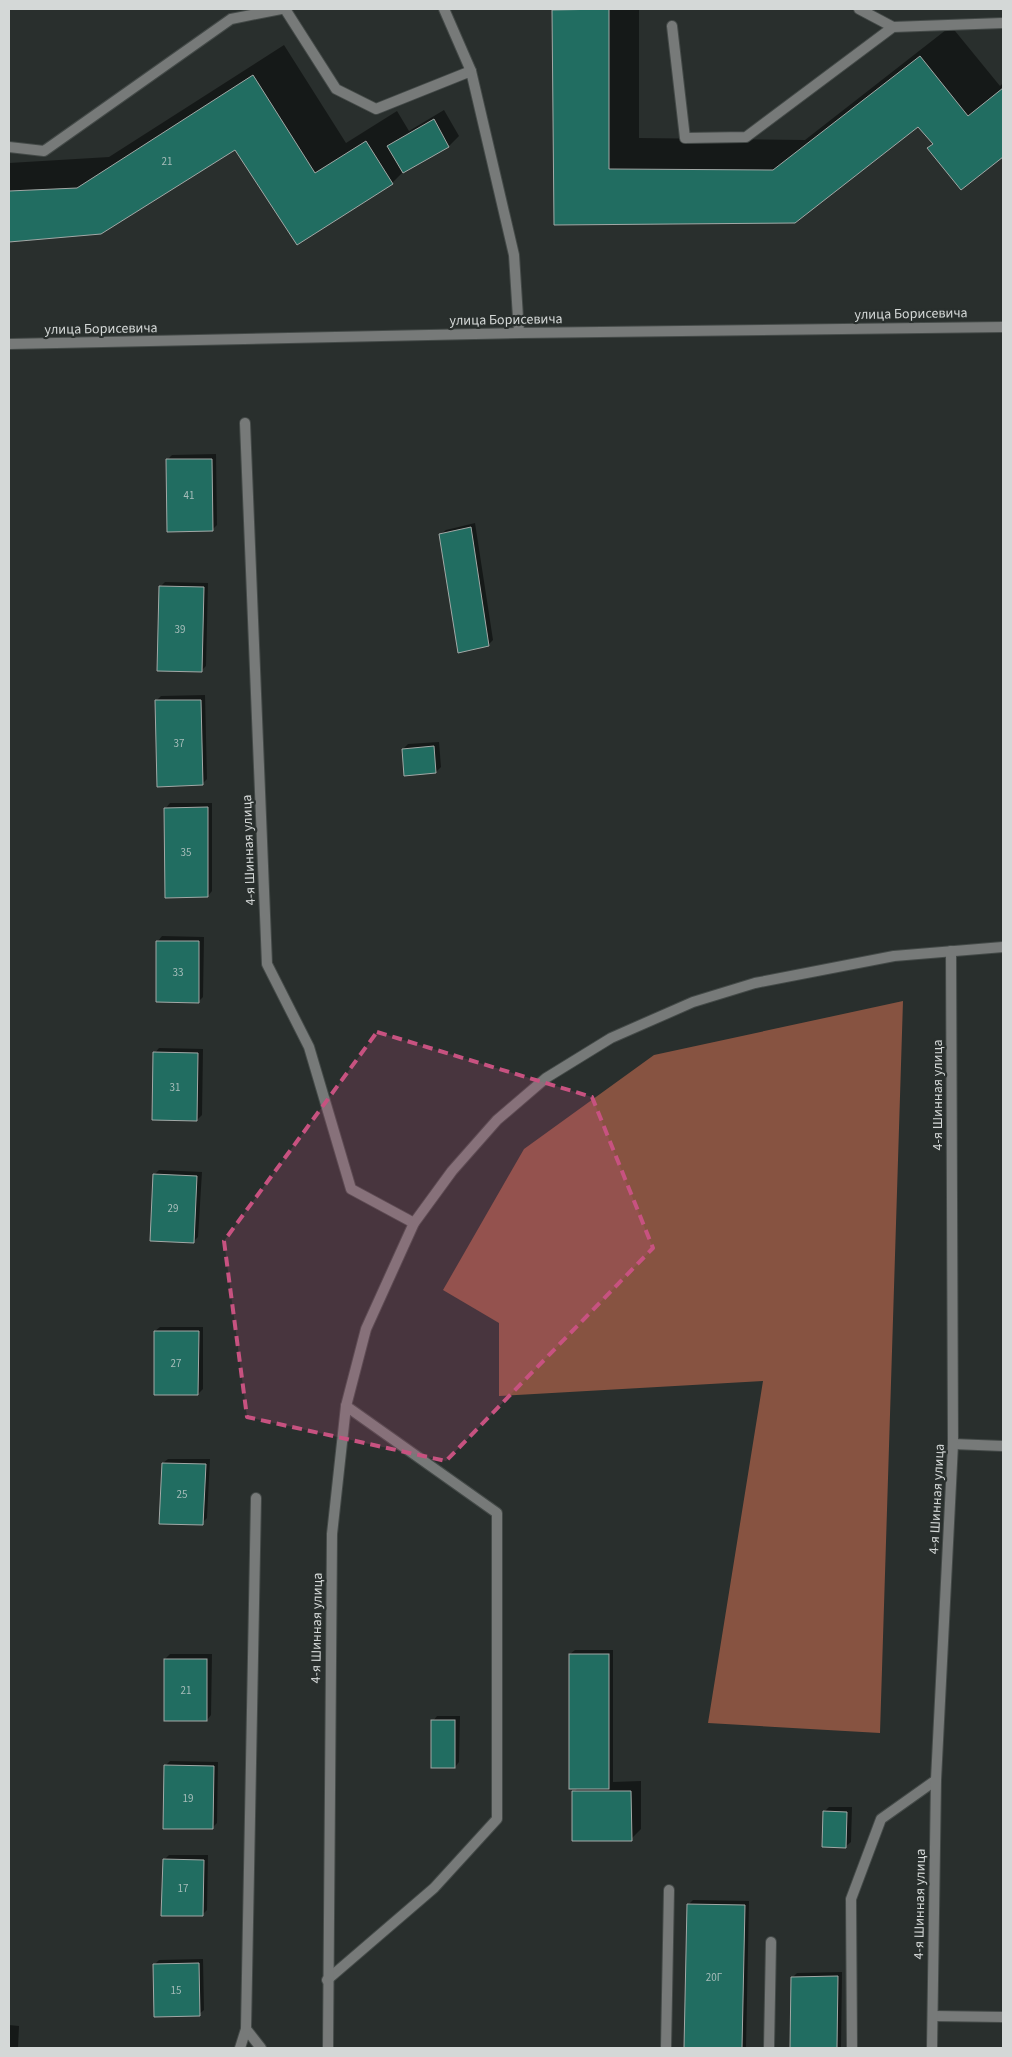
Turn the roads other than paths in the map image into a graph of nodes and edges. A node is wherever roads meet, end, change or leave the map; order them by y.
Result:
1 (281, 9) edge
2 (285, 9) edge
3 (444, 9) edge
4 (859, 9) edge
5 (1003, 23) edge
6 (672, 26) dead end
7 (893, 27) junction
8 (472, 71) junction
9 (9, 147) edge
10 (1003, 327) edge
11 (519, 333) junction
12 (9, 344) edge
13 (245, 423) dead end
14 (1003, 947) edge
15 (951, 951) junction
16 (414, 1223) junction
17 (346, 1406) junction
18 (953, 1444) junction
19 (1003, 1446) edge
20 (256, 1498) dead end
21 (936, 1780) junction
22 (669, 1890) dead end
23 (771, 1942) dead end
24 (327, 1980) junction
25 (933, 2016) junction
26 (1003, 2017) edge
27 (246, 2029) junction
28 (240, 2048) edge
29 (261, 2048) edge
30 (328, 2048) edge
31 (666, 2048) edge
32 (769, 2048) edge
33 (852, 2048) edge
34 (932, 2048) edge

1 - 9 street
2 - 8 street
3 - 8 street
4 - 7 street
5 - 7 street
6 - 7 street
8 - 11 street
10 - 11 street, улица Борисевича
11 - 12 street, улица Борисевича
13 - 16 street, 4-я Шинная улица
14 - 15 street, 4-я Шинная улица
15 - 16 street, 4-я Шинная улица
15 - 18 street, 4-я Шинная улица
16 - 17 street, 4-я Шинная улица
17 - 24 street, 4-я Шинная улица
17 - 24 street
18 - 19 street
18 - 21 street, 4-я Шинная улица
20 - 27 street
21 - 25 street, 4-я Шинная улица
21 - 33 street
22 - 31 street
23 - 32 street
24 - 30 street, 4-я Шинная улица
25 - 26 street
25 - 34 street, 4-я Шинная улица
27 - 28 street
27 - 29 street

